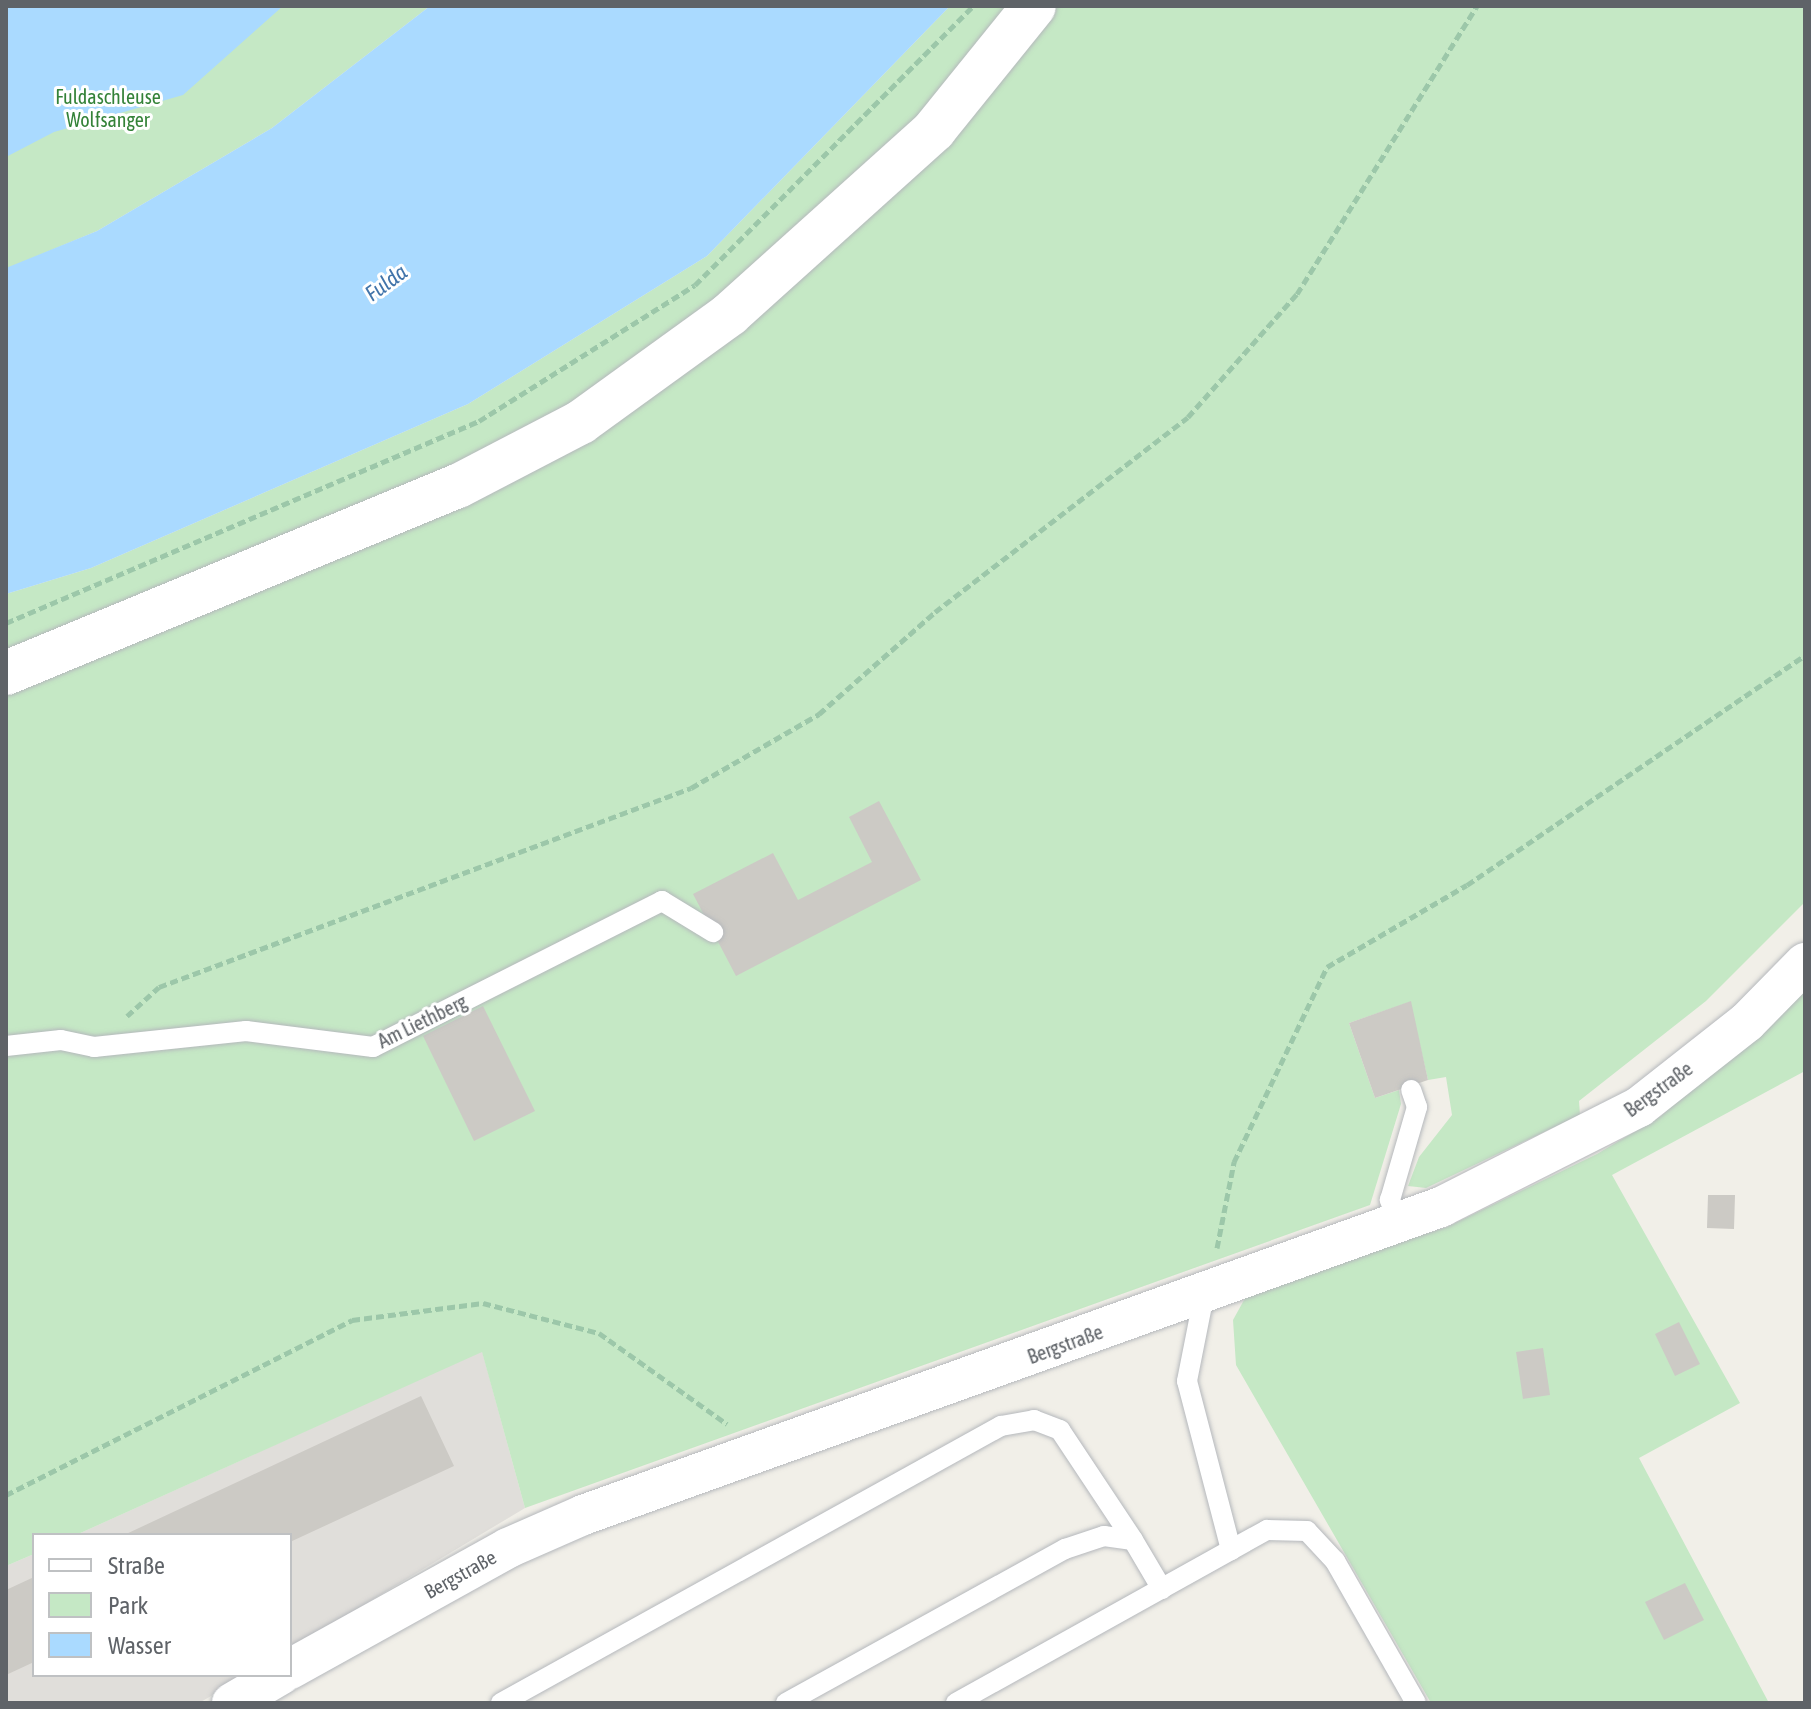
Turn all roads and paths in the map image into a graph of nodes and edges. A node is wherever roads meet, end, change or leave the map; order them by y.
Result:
1 (973, 6) edge
2 (1034, 6) edge
3 (1477, 6) edge
4 (6, 623) edge
5 (1805, 655) edge
6 (6, 673) edge
7 (713, 932) dead end
8 (1805, 963) edge
9 (6, 1046) edge
10 (94, 1047) junction
11 (1411, 1090) dead end
12 (1222, 1224) dead end
13 (1399, 1224) junction
14 (1204, 1295) junction
15 (753, 1455) junction
16 (6, 1495) edge
17 (1133, 1540) junction
18 (1231, 1550) junction
19 (1162, 1589) junction
20 (292, 1668) edge
21 (277, 1677) edge
22 (232, 1703) edge
23 (501, 1703) edge
24 (786, 1703) edge
25 (956, 1703) edge
26 (1416, 1703) edge

1 - 4 path
2 - 6 street
3 - 10 path
5 - 12 path
7 - 10 lane, Am Liethberg
8 - 13 street, Bergstraße
9 - 10 lane, Am Liethberg
11 - 13 lane
13 - 14 street, Bergstraße
14 - 15 street, Bergstraße
14 - 18 lane
15 - 16 path
15 - 20 street, Bergstraße
17 - 19 lane
17 - 23 lane
17 - 24 lane
18 - 19 lane
18 - 26 lane
19 - 25 lane
21 - 22 street

